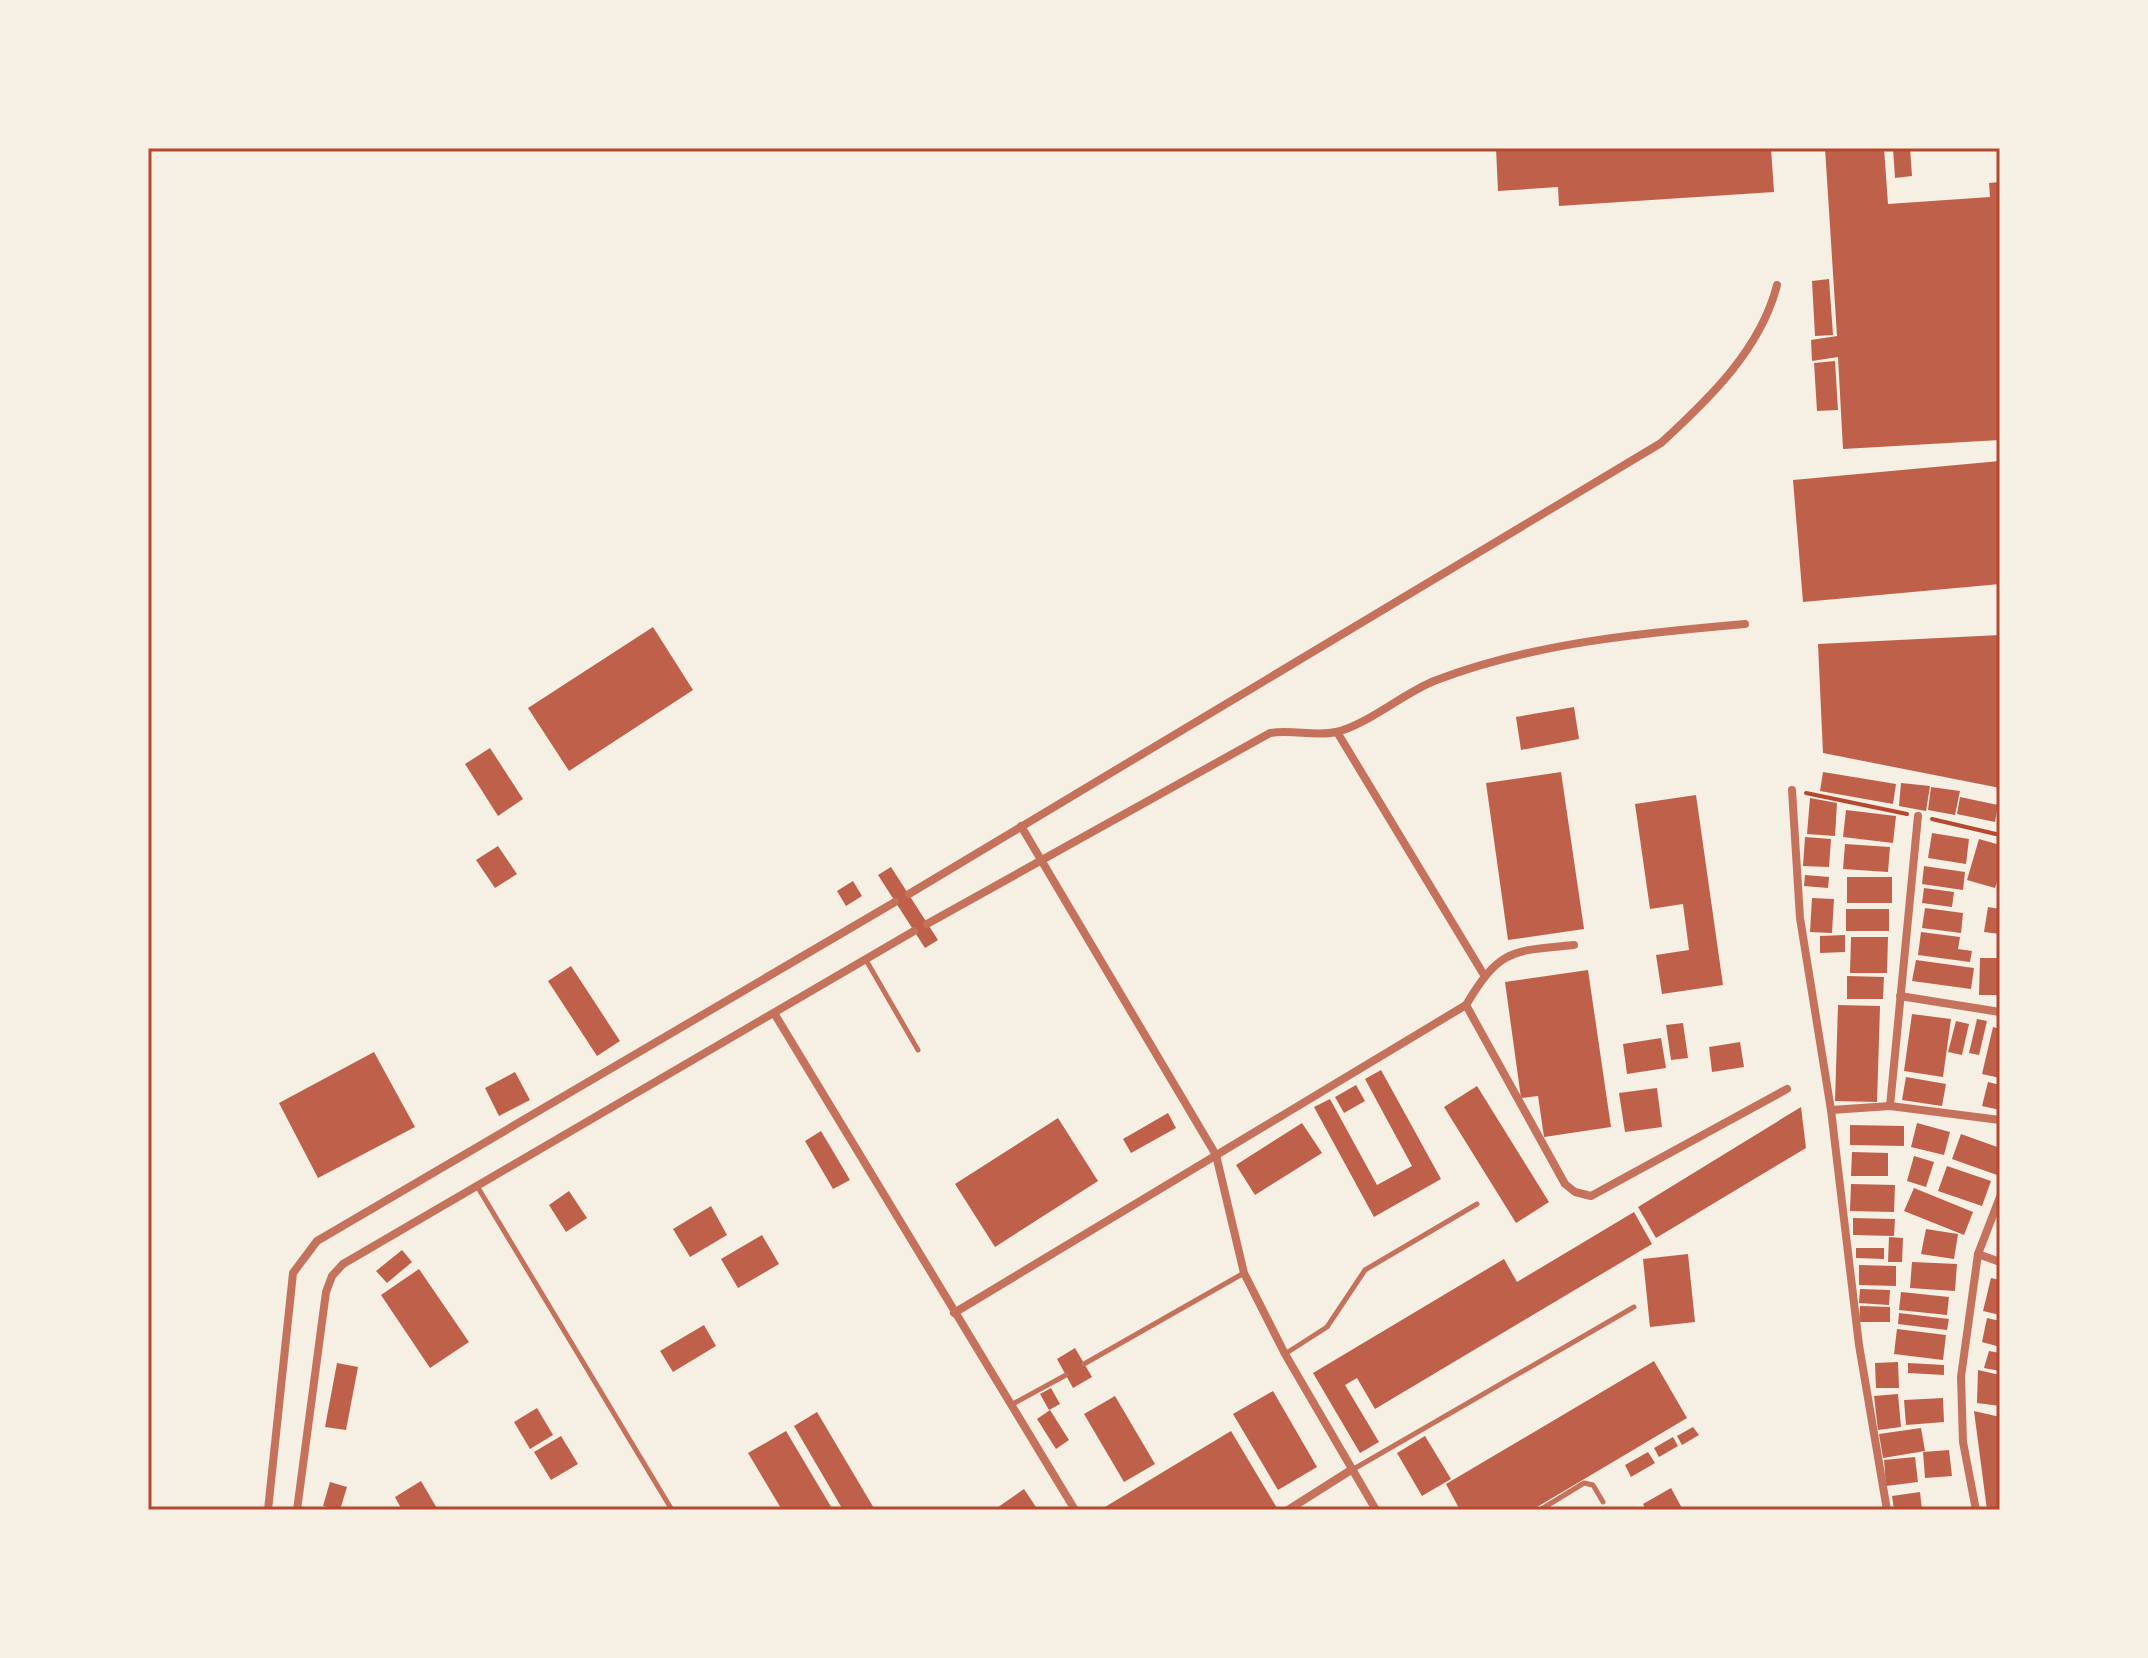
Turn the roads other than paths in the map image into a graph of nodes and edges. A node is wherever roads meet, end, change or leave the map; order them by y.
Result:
1 (1777, 285) dead end
2 (1745, 624) dead end
3 (1337, 732) junction
4 (1792, 790) road end
5 (1918, 816) road end
6 (1021, 826) junction
7 (1040, 858) junction
8 (909, 894) dead end
9 (895, 902) dead end
10 (927, 924) dead end
11 (914, 931) dead end
12 (1574, 945) dead end
13 (866, 960) junction
14 (1484, 975) junction
15 (1900, 996) junction
16 (1466, 1005) junction
17 (2000, 1012) edge
18 (774, 1013) junction
19 (918, 1050) dead end
20 (1787, 1089) dead end
21 (1890, 1106) junction
22 (1831, 1110) junction
23 (2000, 1120) edge
24 (1216, 1155) junction
25 (477, 1186) junction
26 (2000, 1197) edge
27 (1477, 1204) dead end
28 (1978, 1254) junction
29 (2000, 1262) edge
30 (1244, 1273) junction
31 (1634, 1307) dead end
32 (954, 1313) junction
33 (1285, 1354) junction
34 (1084, 1364) dead end
35 (1066, 1375) dead end
36 (1011, 1405) junction
37 (1351, 1470) junction
38 (1603, 1502) dead end
39 (268, 1510) edge
40 (297, 1510) edge
41 (672, 1510) edge
42 (1075, 1510) edge
43 (1288, 1510) edge
44 (1376, 1510) edge
45 (1540, 1510) edge
46 (1887, 1510) edge
47 (1976, 1510) edge

1 - 6 street
2 - 3 street
3 - 7 street
3 - 14 street
4 - 22 street
5 - 15 street
6 - 7 street
6 - 8 street
7 - 10 street
7 - 24 street
9 - 39 street
11 - 13 street
12 - 14 street
13 - 18 street
13 - 19 lane
14 - 16 street
15 - 17 street
15 - 21 street
16 - 20 street
16 - 24 street
18 - 25 street
18 - 32 street
21 - 22 street
21 - 23 street
22 - 46 street
24 - 30 street
24 - 32 street
25 - 40 street
25 - 41 lane
26 - 28 street
27 - 33 lane
28 - 29 street
28 - 47 street
30 - 33 street
30 - 34 lane
31 - 37 lane
32 - 36 street
33 - 37 street
35 - 36 lane
36 - 42 street
37 - 43 street
37 - 44 street
38 - 45 lane

